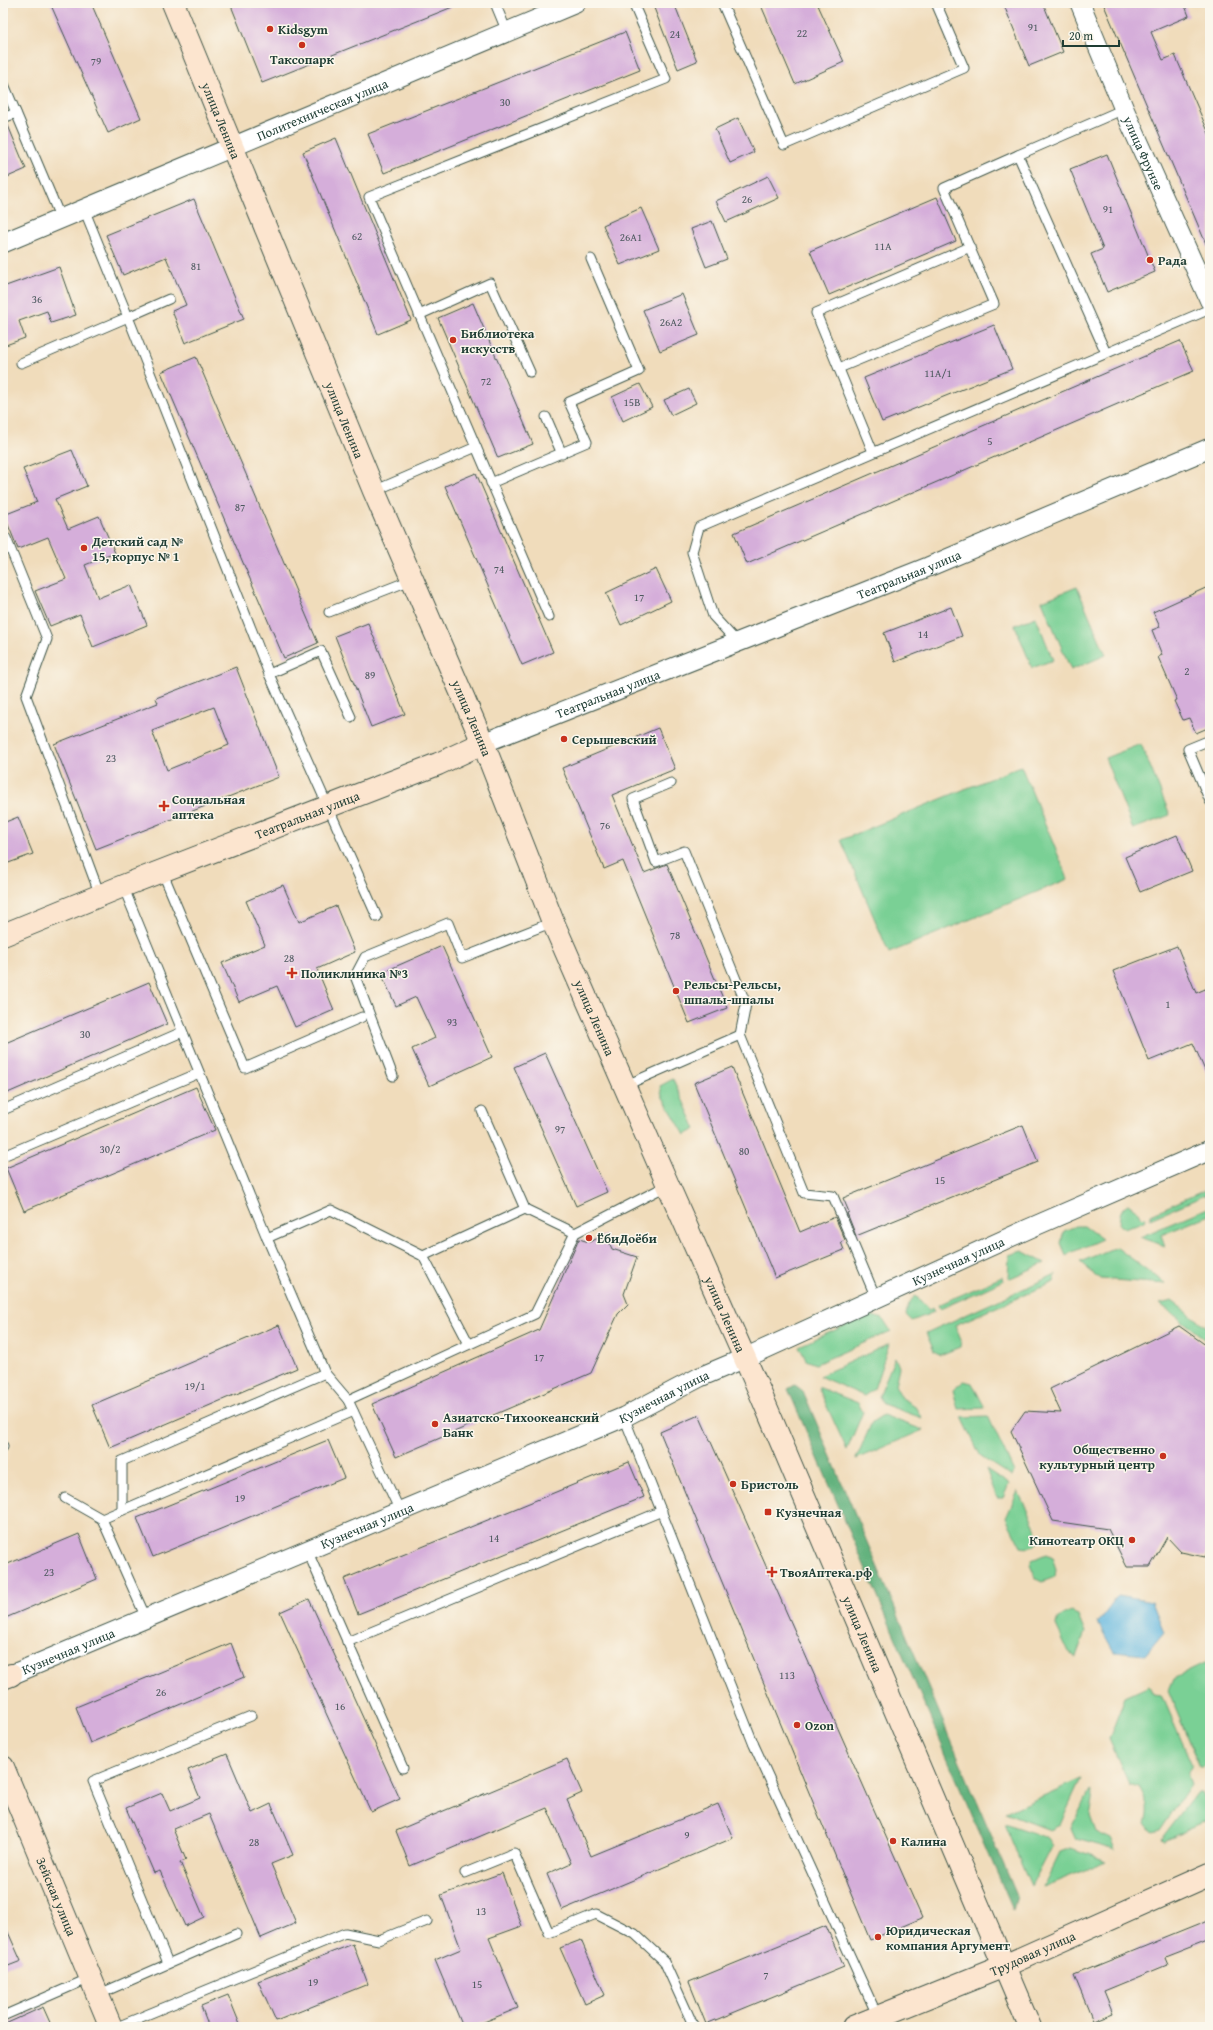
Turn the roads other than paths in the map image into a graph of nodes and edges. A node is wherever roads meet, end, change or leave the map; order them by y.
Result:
1 (173, 3) edge
2 (495, 3) edge
3 (576, 3) edge
4 (633, 3) edge
5 (722, 3) edge
6 (936, 3) edge
7 (1080, 3) edge
8 (507, 32) junction
9 (3, 82) edge
10 (1124, 109) junction
11 (16, 113) junction
12 (3, 118) edge
13 (233, 147) junction
14 (1018, 155) junction
15 (84, 210) junction
16 (60, 219) junction
17 (3, 243) edge
18 (970, 247) junction
19 (591, 259) dead end
20 (170, 299) dead end
21 (1210, 301) edge
22 (1210, 309) edge
23 (419, 315) junction
24 (128, 317) junction
25 (1106, 353) junction
26 (21, 363) dead end
27 (839, 368) junction
28 (530, 372) dead end
29 (546, 417) dead end
30 (476, 447) junction
31 (1210, 448) edge
32 (873, 452) junction
33 (562, 454) junction
34 (492, 483) junction
35 (374, 491) junction
36 (6, 538) dead end
37 (411, 580) junction
38 (329, 612) dead end
39 (549, 617) dead end
40 (737, 642) junction
41 (269, 674) junction
42 (351, 717) dead end
43 (1210, 740) edge
44 (483, 743) junction
45 (671, 783) dead end
46 (1210, 801) edge
47 (327, 806) junction
48 (162, 871) junction
49 (123, 886) junction
50 (100, 895) junction
51 (377, 917) dead end
52 (553, 922) junction
53 (3, 935) edge
54 (362, 1017) dead end
55 (182, 1032) junction
56 (740, 1035) junction
57 (199, 1073) junction
58 (393, 1076) dead end
59 (624, 1086) junction
60 (3, 1110) edge
61 (482, 1111) dead end
62 (1210, 1150) edge
63 (3, 1156) edge
64 (668, 1185) junction
65 (525, 1209) junction
66 (575, 1234) junction
67 (267, 1238) junction
68 (423, 1256) junction
69 (876, 1298) junction
70 (469, 1344) junction
71 (745, 1358) junction
72 (325, 1373) junction
73 (348, 1400) junction
74 (353, 1411) junction
75 (624, 1417) junction
76 (65, 1498) dead end
77 (122, 1510) junction
78 (400, 1511) junction
79 (662, 1511) junction
80 (102, 1518) junction
81 (307, 1550) junction
82 (146, 1618) junction
83 (347, 1642) junction
84 (7, 1677) edge
85 (252, 1716) dead end
86 (3, 1766) edge
87 (403, 1768) dead end
88 (465, 1873) dead end
89 (1210, 1874) edge
90 (427, 1921) dead end
91 (236, 1934) dead end
92 (168, 1963) junction
93 (1004, 1966) junction
94 (93, 1986) junction
95 (3, 2016) edge
96 (878, 2017) junction
97 (110, 2027) edge
98 (117, 2027) edge
99 (694, 2027) edge
100 (853, 2027) edge
101 (1030, 2027) edge

1 - 13 main road, улица Ленина
2 - 8 lane
3 - 8 street, Политехническая улица
4 - 23 lane
5 - 6 lane
7 - 10 street, улица Фрунзе
8 - 13 street, Политехническая улица
9 - 11 lane
10 - 14 lane
10 - 21 street, улица Фрунзе
11 - 12 lane
11 - 16 lane
13 - 15 street, Политехническая улица
13 - 35 main road, улица Ленина
14 - 18 lane
14 - 25 lane
15 - 16 street, Политехническая улица
15 - 24 lane
16 - 17 street, Политехническая улица
18 - 27 lane
18 - 27 lane
19 - 33 lane
20 - 24 lane
22 - 25 lane
23 - 28 lane
23 - 30 lane
24 - 26 lane
24 - 41 lane
25 - 32 lane
27 - 32 lane
29 - 33 lane
30 - 34 lane
30 - 35 lane
31 - 40 street, Театральная улица
32 - 40 lane
33 - 34 lane
34 - 39 lane
35 - 37 main road, улица Ленина
36 - 50 lane
37 - 38 lane
37 - 44 main road, улица Ленина
40 - 44 street, Театральная улица
41 - 42 lane
41 - 47 lane
43 - 46 lane
44 - 47 main road, Театральная улица
44 - 52 main road, улица Ленина
45 - 56 lane
47 - 48 main road, Театральная улица
47 - 51 lane
48 - 49 main road, Театральная улица
48 - 54 lane
49 - 50 main road, Театральная улица
49 - 55 lane
50 - 53 main road, Театральная улица
52 - 58 lane
52 - 59 main road, улица Ленина
55 - 57 lane
55 - 60 lane
56 - 59 lane
56 - 69 lane
57 - 63 lane
57 - 67 lane
59 - 64 main road, улица Ленина
61 - 65 lane
62 - 69 street, Кузнечная улица
64 - 66 lane
64 - 71 main road, улица Ленина
65 - 66 lane
65 - 68 lane
66 - 70 lane
67 - 68 lane
67 - 72 lane
68 - 70 lane
69 - 71 street, Кузнечная улица
70 - 73 lane
71 - 75 street, Кузнечная улица
71 - 93 main road, улица Ленина
72 - 73 lane
72 - 77 lane
73 - 74 lane
74 - 77 lane
74 - 78 lane
75 - 78 street, Кузнечная улица
75 - 79 lane
76 - 80 lane
77 - 80 lane
78 - 81 street, Кузнечная улица
79 - 83 lane
79 - 96 lane
80 - 82 lane
81 - 82 street, Кузнечная улица
81 - 83 lane
82 - 84 street, Кузнечная улица
83 - 87 lane
85 - 92 lane
86 - 94 main road, Зейская улица
88 - 99 lane
89 - 93 main road, Трудовая улица
90 - 98 lane
91 - 92 lane
92 - 94 lane
93 - 96 main road, Трудовая улица
93 - 101 main road, улица Ленина
94 - 95 lane
94 - 97 main road, Зейская улица
96 - 100 main road, Трудовая улица

